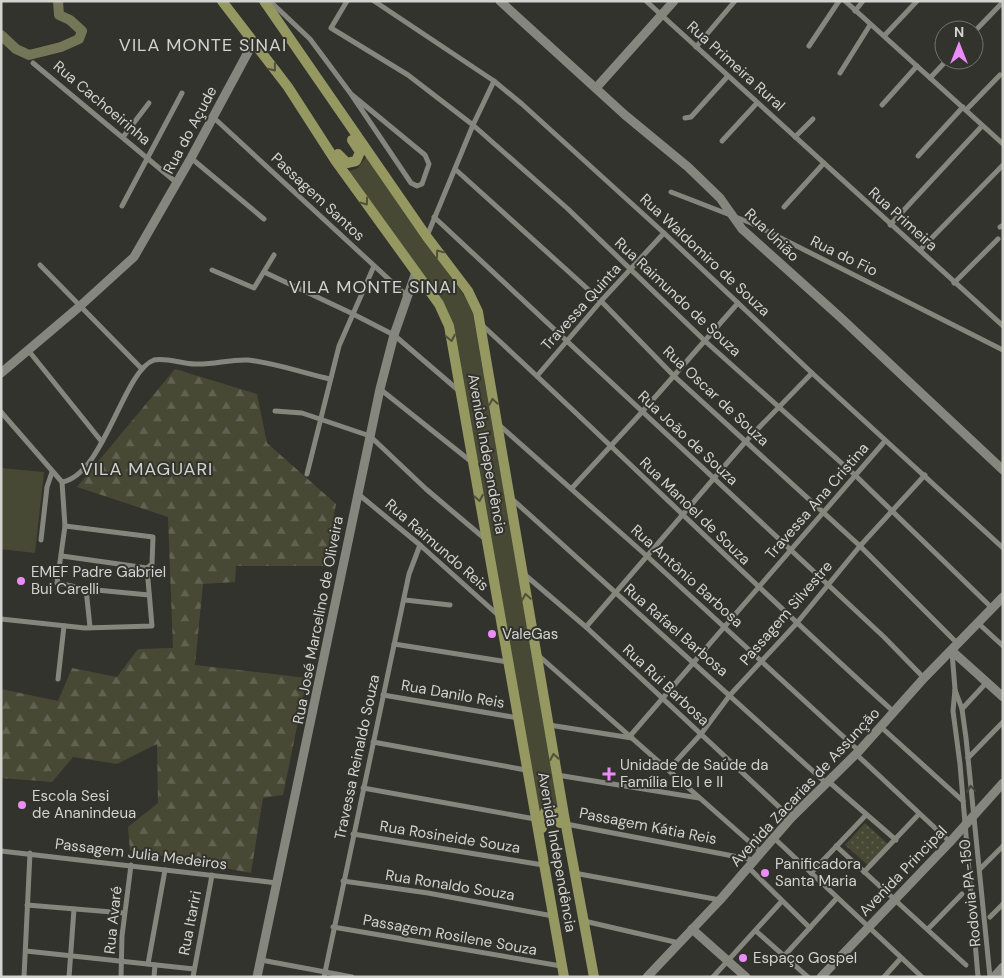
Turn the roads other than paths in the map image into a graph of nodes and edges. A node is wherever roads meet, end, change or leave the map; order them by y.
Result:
1 (222, 1) edge
2 (347, 1) edge
3 (374, 1) edge
4 (500, 1) edge
5 (646, 1) edge
6 (674, 1) edge
7 (735, 1) edge
8 (839, 1) edge
9 (845, 1) edge
10 (863, 1) edge
11 (917, 1) edge
12 (1003, 2) edge
13 (271, 4) edge
14 (855, 10) junction
15 (661, 16) junction
16 (984, 22) edge
17 (870, 25) junction
18 (884, 36) junction
19 (253, 44) junction
20 (809, 46) dead end
21 (696, 47) junction
22 (33, 63) dead end
23 (917, 66) junction
24 (938, 70) edge
25 (840, 73) dead end
26 (316, 74) junction
27 (1000, 75) dead end
28 (728, 76) junction
29 (930, 78) junction
30 (494, 81) junction
31 (288, 88) junction
32 (596, 88) junction
33 (182, 93) dead end
34 (351, 94) junction
35 (148, 103) dead end
36 (757, 103) junction
37 (882, 105) dead end
38 (965, 109) junction
39 (212, 117) junction
40 (685, 118) dead end
41 (813, 119) dead end
42 (473, 124) junction
43 (982, 126) junction
44 (787, 129) joint
45 (123, 137) junction
46 (795, 137) junction
47 (722, 141) dead end
48 (1003, 144) edge
49 (918, 156) dead end
50 (148, 158) junction
51 (191, 158) junction
52 (824, 163) junction
53 (1003, 165) edge
54 (455, 169) junction
55 (177, 183) junction
56 (671, 192) dead end
57 (122, 206) dead end
58 (784, 207) dead end
59 (434, 216) junction
60 (733, 217) junction
61 (264, 219) dead end
62 (890, 225) junction
63 (664, 233) junction
64 (427, 237) junction
65 (998, 239) dead end
66 (920, 250) junction
67 (274, 255) dead end
68 (40, 265) dead end
69 (374, 266) junction
70 (212, 270) dead end
71 (631, 270) junction
72 (264, 272) junction
73 (416, 272) junction
74 (954, 283) junction
75 (406, 296) junction
76 (601, 301) junction
77 (738, 303) junction
78 (79, 307) junction
79 (352, 313) junction
80 (481, 325) junction
81 (1003, 326) edge
82 (394, 336) junction
83 (705, 340) junction
84 (566, 341) junction
85 (28, 350) junction
86 (1003, 350) edge
87 (142, 369) junction
88 (1, 373) edge
89 (812, 374) junction
90 (537, 376) junction
91 (674, 376) junction
92 (330, 379) junction
93 (380, 389) junction
94 (460, 392) junction
95 (779, 405) junction
96 (276, 411) dead end
97 (1, 412) edge
98 (642, 412) junction
99 (322, 419) junction
100 (496, 422) junction
101 (370, 436) junction
102 (746, 441) junction
103 (886, 441) junction
104 (102, 442) junction
105 (610, 446) junction
106 (473, 464) junction
107 (1003, 470) edge
108 (52, 472) junction
109 (308, 474) dead end
110 (924, 475) junction
111 (856, 476) junction
112 (714, 480) junction
113 (62, 482) junction
114 (572, 488) junction
115 (357, 493) junction
116 (509, 496) junction
117 (823, 512) junction
118 (892, 512) junction
119 (682, 515) junction
120 (65, 526) junction
121 (41, 540) dead end
122 (487, 540) junction
123 (420, 544) junction
124 (860, 546) junction
125 (1003, 548) edge
126 (790, 549) junction
127 (62, 556) junction
128 (648, 557) junction
129 (147, 568) junction
130 (522, 572) junction
131 (828, 586) junction
132 (757, 588) junction
133 (86, 589) junction
134 (616, 594) junction
135 (149, 595) junction
136 (1003, 597) edge
137 (405, 600) junction
138 (450, 606) dead end
139 (992, 608) junction
140 (499, 616) junction
141 (1, 619) edge
142 (978, 623) junction
143 (796, 624) junction
144 (64, 626) junction
145 (724, 626) junction
146 (90, 627) junction
147 (586, 627) junction
148 (394, 644) junction
149 (1003, 646) edge
150 (954, 649) junction
151 (536, 654) junction
152 (693, 661) junction
153 (761, 661) junction
154 (508, 662) junction
155 (924, 678) junction
156 (58, 679) dead end
157 (987, 682) junction
158 (955, 689) junction
159 (383, 695) junction
160 (730, 695) junction
161 (1003, 697) edge
162 (662, 700) junction
163 (962, 709) junction
164 (894, 712) junction
165 (518, 718) junction
166 (1003, 722) edge
167 (549, 725) junction
168 (881, 727) junction
169 (701, 734) junction
170 (631, 737) junction
171 (373, 742) junction
172 (858, 752) junction
173 (968, 758) junction
174 (526, 770) junction
175 (668, 770) junction
176 (557, 775) junction
177 (827, 782) junction
178 (1003, 784) edge
179 (363, 788) junction
180 (701, 798) junction
181 (963, 801) junction
182 (919, 814) junction
183 (866, 815) junction
184 (974, 815) junction
185 (791, 818) junction
186 (535, 819) junction
187 (566, 824) junction
188 (964, 826) junction
189 (353, 834) junction
190 (774, 838) junction
191 (896, 840) junction
192 (950, 842) junction
193 (836, 846) junction
194 (1003, 846) edge
195 (1, 851) edge
196 (762, 852) junction
197 (30, 853) junction
198 (751, 864) junction
199 (131, 865) junction
200 (543, 865) junction
201 (980, 869) junction
202 (165, 870) junction
203 (864, 872) junction
204 (574, 873) junction
205 (812, 873) junction
206 (212, 875) junction
207 (343, 881) junction
208 (277, 883) junction
209 (577, 889) junction
210 (962, 894) dead end
211 (837, 898) junction
212 (550, 900) junction
213 (720, 900) junction
214 (896, 900) junction
215 (782, 902) junction
216 (27, 904) junction
217 (1003, 904) edge
218 (74, 909) junction
219 (124, 913) junction
220 (553, 916) junction
221 (990, 917) dead end
222 (583, 921) junction
223 (869, 926) junction
224 (333, 927) junction
225 (810, 928) junction
226 (692, 929) junction
227 (928, 929) junction
228 (756, 931) junction
229 (679, 943) junction
230 (26, 951) junction
231 (785, 955) junction
232 (71, 956) junction
233 (901, 958) junction
234 (260, 960) junction
235 (727, 961) junction
236 (121, 962) junction
237 (148, 964) junction
238 (155, 965) junction
239 (966, 965) dead end
240 (562, 966) junction
241 (1003, 967) edge
242 (194, 969) junction
243 (325, 974) edge
244 (24, 977) edge
245 (69, 977) edge
246 (120, 977) edge
247 (154, 977) edge
248 (193, 977) edge
249 (257, 977) edge
250 (352, 977) edge
251 (564, 977) edge
252 (594, 977) edge
253 (647, 977) edge
254 (713, 977) edge
255 (746, 977) edge
256 (808, 977) edge
257 (821, 977) edge
258 (884, 977) edge
259 (922, 977) edge
260 (978, 977) edge
261 (992, 977) edge

1 - 19 main road, Avenida Independência
2 - 42 street, Rua Raimundo de Souza
3 - 30 street, Rua Waldomiro de Souza
4 - 32 street, Rua União
5 - 15 street, Rua Primeira Rural
6 - 15 street
7 - 21 street
8 - 20 street
9 - 14 street
10 - 14 street
11 - 18 street
12 - 16 street
13 - 26 main road, Avenida Independência
13 - 34 street
14 - 17 street
15 - 21 street, Rua Primeira Rural
15 - 32 street
17 - 18 street
17 - 25 street
18 - 23 street
19 -> 31 main road, Avenida Independência
19 - 39 street, Rua do Açude
21 - 28 street, Rua Primeira Rural
22 - 45 street, Rua Cachoeirinha
23 - 29 street
23 - 37 street
24 - 29 street
26 - 31 main road
26 - 64 main road, Avenida Independência
27 - 38 street
28 - 36 street, Rua Primeira Rural
28 - 40 street
29 - 38 street
30 - 42 street
30 - 63 street, Rua Waldomiro de Souza
31 -> 73 main road, Avenida Independência
32 - 60 street, Rua União
33 - 50 street
34 - 34 street
35 - 45 street
36 - 44 street, Rua Primeira Rural
36 - 47 street
38 - 43 street
38 - 49 street
39 - 51 street, Rua do Açude
39 - 69 street, Passagem Santos
41 - 46 street
42 - 54 street
42 - 71 street, Rua Raimundo de Souza
43 - 48 street
43 - 62 street
44 - 46 street, Rua Primeira
45 - 50 street, Rua Cachoeirinha
46 - 52 street, Rua Primeira
50 - 55 street, Rua Cachoeirinha
50 - 57 street
51 - 55 street, Rua do Açude
51 - 61 street
52 - 58 street
52 - 62 street, Rua Primeira
53 - 66 street
54 - 59 street
54 - 76 street, Rua Oscar de Souza
55 - 78 street, Rua do Açude
56 - 60 street, Rua do Fio
59 - 64 street
59 - 84 street, Rua João de Souza
60 - 86 street, Rua do Fio
60 - 107 street, Rua União
62 - 66 street, Rua Primeira
63 - 71 street, Travessa Quinta
63 - 77 street, Rua Waldomiro de Souza
80 -> 64 main road, Avenida Independência
65 - 74 street
66 - 74 street, Rua Primeira
67 - 72 street
68 - 78 street
69 - 75 street, Passagem Santos
69 - 79 street
70 - 72 street
71 - 76 street, Travessa Quinta
71 - 83 street, Rua Raimundo de Souza
72 - 79 street
73 - 75 street, Rua José Marcelino de Oliveira
73 -> 94 main road, Avenida Independência
74 - 81 street, Rua Primeira
75 - 82 street, Rua José Marcelino de Oliveira
76 - 84 street, Travessa Quinta
76 - 91 street, Rua Oscar de Souza
77 - 83 street
77 - 89 street, Rua Waldomiro de Souza
78 - 85 street, Rua do Açude
78 - 87 street
79 - 82 street
79 - 92 street
80 - 90 street, Rua Manoel de Souza
100 -> 80 main road, Avenida Independência
82 - 93 street, Rua José Marcelino de Oliveira
82 - 94 street
83 - 91 street
83 - 95 street, Rua Raimundo de Souza
84 - 90 street, Travessa Quinta
84 - 98 street, Rua João de Souza
85 - 88 street, Rua do Açude
85 - 104 street
87 - 92 street
87 - 104 street
89 - 95 street
89 - 103 street, Rua Waldomiro de Souza
90 - 105 street, Rua Manoel de Souza
91 - 98 street
91 - 102 street, Rua Oscar de Souza
92 - 99 street
93 - 101 street, Rua José Marcelino de Oliveira
93 - 106 street
94 - 106 main road, Avenida Independência
95 - 102 street
95 - 111 street, Rua Raimundo de Souza
96 - 99 street
97 - 108 street
98 - 105 street
98 - 112 street, Rua João de Souza
99 - 101 street
99 - 109 street
100 - 114 street, Rua Antônio Barbosa
100 - 116 main road, Avenida Independência
101 - 115 street, Rua José Marcelino de Oliveira
101 - 122 street
102 - 112 street
102 - 117 street, Rua Oscar de Souza
103 - 110 street, Rua Waldomiro de Souza
103 - 111 street, Travessa Ana Cristina
104 - 113 street
105 - 114 street
105 - 119 street, Rua Manoel de Souza
106 -> 122 main road, Avenida Independência
108 - 113 street
108 - 121 street
110 - 118 street, Passagem Silvestre
110 - 125 street, Rua Waldomiro de Souza
111 - 117 street, Travessa Ana Cristina
111 - 118 street, Rua Raimundo de Souza
112 - 119 street
112 - 126 street, Rua João de Souza
113 - 120 street
114 - 128 street, Rua Antônio Barbosa
115 - 123 street, Rua Raimundo Reis
115 - 208 street, Rua José Marcelino de Oliveira
116 - 130 main road, Avenida Independência
116 - 134 street, Rua Rafael Barbosa
117 - 124 street, Rua Oscar de Souza
117 - 126 street, Travessa Ana Cristina
118 - 124 street, Passagem Silvestre
118 - 139 street, Rua Raimundo de Souza
119 - 128 street
119 - 132 street, Rua Manoel de Souza
120 - 127 street
120 - 129 street
122 - 140 main road, Avenida Independência
123 - 137 street, Travessa Reinaldo Souza
123 - 140 street, Rua Raimundo Reis
124 - 131 street, Passagem Silvestre
124 - 150 street, Rua Oscar de Souza
126 - 131 street, Rua João de Souza
126 - 132 street, Travessa Ana Cristina
127 - 129 street
127 - 133 street
128 - 134 street
128 - 145 street, Rua Antônio Barbosa
129 - 135 street
130 - 147 street, Rua Rui Barbosa
151 -> 130 main road, Avenida Independência
131 - 143 street, Passagem Silvestre
131 - 155 street, Rua João de Souza
132 - 143 street, Rua Manoel de Souza
132 - 145 street, Travessa Ana Cristina
133 - 135 street
133 - 146 street
134 - 147 street
134 - 152 street, Rua Rafael Barbosa
135 - 146 street
136 - 139 street, Avenida Zacarias de Assunção
137 - 138 street
137 - 148 street, Travessa Reinaldo Souza
139 - 142 street, Avenida Zacarias de Assunção
140 - 154 main road, Avenida Independência
141 - 144 street
142 - 149 street
142 - 150 street, Avenida Zacarias de Assunção
143 - 153 street, Passagem Silvestre
143 - 164 street, Rua Manoel de Souza
144 - 146 street
144 - 156 street
145 - 152 street, Travessa Ana Cristina
145 - 153 street, Rua Antônio Barbosa
147 - 162 street, Rua Rui Barbosa
148 - 154 street
148 - 159 street, Travessa Reinaldo Souza
150 - 155 street, Avenida Zacarias de Assunção
150 - 157 street
150 - 158 street, Rodovia PA-150
151 - 167 main road, Avenida Independência
151 - 170 street
152 - 160 street, Rua Rafael Barbosa
152 - 162 street, Travessa Ana Cristina
153 - 160 street, Passagem Silvestre
153 - 172 street, Rua Antônio Barbosa
154 - 165 main road, Avenida Independência
155 - 164 street, Avenida Zacarias de Assunção
157 - 161 street
157 - 163 street
158 - 163 street, Rodovia PA-150
158 - 181 street, Rodovia PA-150
159 - 165 street, Rua Danilo Reis
159 - 171 street, Travessa Reinaldo Souza
160 - 169 street, Passagem Silvestre
160 - 177 street, Rua Rafael Barbosa
162 - 169 street, Rua Rui Barbosa
162 - 170 street, Travessa Ana Cristina
163 - 173 street, Rodovia PA-150
164 - 168 street, Avenida Zacarias de Assunção
165 - 174 main road, Avenida Independência
166 - 173 street
167 - 170 street
176 -> 167 main road, Avenida Independência
168 - 172 street, Avenida Zacarias de Assunção
168 - 181 street
169 - 175 street, Passagem Silvestre
169 - 185 street, Rua Rui Barbosa
170 - 175 street
171 - 174 street
171 - 179 street, Travessa Reinaldo Souza
172 - 177 street, Avenida Zacarias de Assunção
172 - 182 street, Rua Antônio Barbosa
184 -> 173 street, Rodovia PA-150
174 - 186 main road, Avenida Independência
175 - 180 street
176 - 180 street
176 - 187 main road, Avenida Independência
177 - 183 street, Rua Rafael Barbosa
177 - 185 street, Avenida Zacarias de Assunção
178 - 184 street, Avenida Principal
179 - 186 street
179 - 189 street, Travessa Reinaldo Souza
180 - 196 street
181 - 188 street, Rodovia PA-150
182 - 191 street
182 - 192 street, Rua Antônio Barbosa
183 - 191 street, Rua Rafael Barbosa
183 - 193 street
184 - 188 street, Avenida Principal
184 - 201 street, Rodovia PA-150
185 - 190 street, Avenida Zacarias de Assunção
186 - 200 main road, Avenida Independência
187 - 198 street, Passagem Kátia Reis
187 - 204 main road, Avenida Independência
188 - 192 street, Avenida Principal
188 - 260 street, Rodovia PA-150
189 - 200 street, Rua Rosineide Souza
189 - 207 street, Travessa Reinaldo Souza
190 - 196 street, Avenida Zacarias de Assunção
190 - 205 street
191 - 203 street
192 - 214 street, Avenida Principal
193 - 203 street
193 - 205 street
194 - 201 street
195 - 197 street, Passagem Julia Medeiros
196 - 198 street, Avenida Zacarias de Assunção
197 - 199 street, Passagem Julia Medeiros
197 - 216 street
198 - 213 street, Avenida Zacarias de Assunção
198 - 215 street
199 - 202 street, Passagem Julia Medeiros
199 - 219 street, Rua Avaré
200 - 212 main road, Avenida Independência
201 - 261 street, Rodovia PA-150
202 - 206 street, Passagem Julia Medeiros
202 - 237 street
203 - 214 street
204 - 209 main road, Avenida Independência
204 - 213 street
205 - 211 street
206 - 208 street, Passagem Julia Medeiros
206 - 242 street, Rua Itariri
207 - 220 street, Rua Ronaldo Souza
207 - 224 street, Travessa Reinaldo Souza
208 - 234 street, Rua José Marcelino de Oliveira
209 - 212 main road
209 - 222 main road, Avenida Independência
210 - 227 street
211 - 223 street
211 - 225 street
212 - 220 main road, Avenida Independência
213 - 226 street, Avenida Zacarias de Assunção
214 - 223 street, Avenida Principal
214 - 227 street
215 - 225 street
215 - 228 street
216 - 218 street
216 - 230 street
217 - 221 street
218 - 219 street
218 - 232 street
219 - 236 street, Rua Avaré
220 - 240 main road, Avenida Independência
222 - 229 street
222 - 252 main road, Avenida Independência
223 - 233 street
223 - 257 street, Avenida Principal
224 - 240 street, Passagem Rosilene Souza
224 - 243 street, Travessa Reinaldo Souza
225 - 231 street
226 - 229 street, Avenida Zacarias de Assunção
226 - 235 street
227 - 239 street
228 - 231 street
228 - 235 street
229 - 253 street, Avenida Zacarias de Assunção
230 - 232 street
230 - 244 street
231 - 256 street
232 - 236 street
232 - 245 street
233 - 258 street
233 - 259 street
234 - 243 street
234 - 249 street, Rua José Marcelino de Oliveira
235 - 254 street
235 - 255 street
236 - 237 street
236 - 246 street, Rua Avaré
237 - 238 street
238 - 242 street
238 - 247 street
240 - 251 main road, Avenida Independência
241 - 261 street
242 - 248 street, Rua Itariri
243 - 250 street

